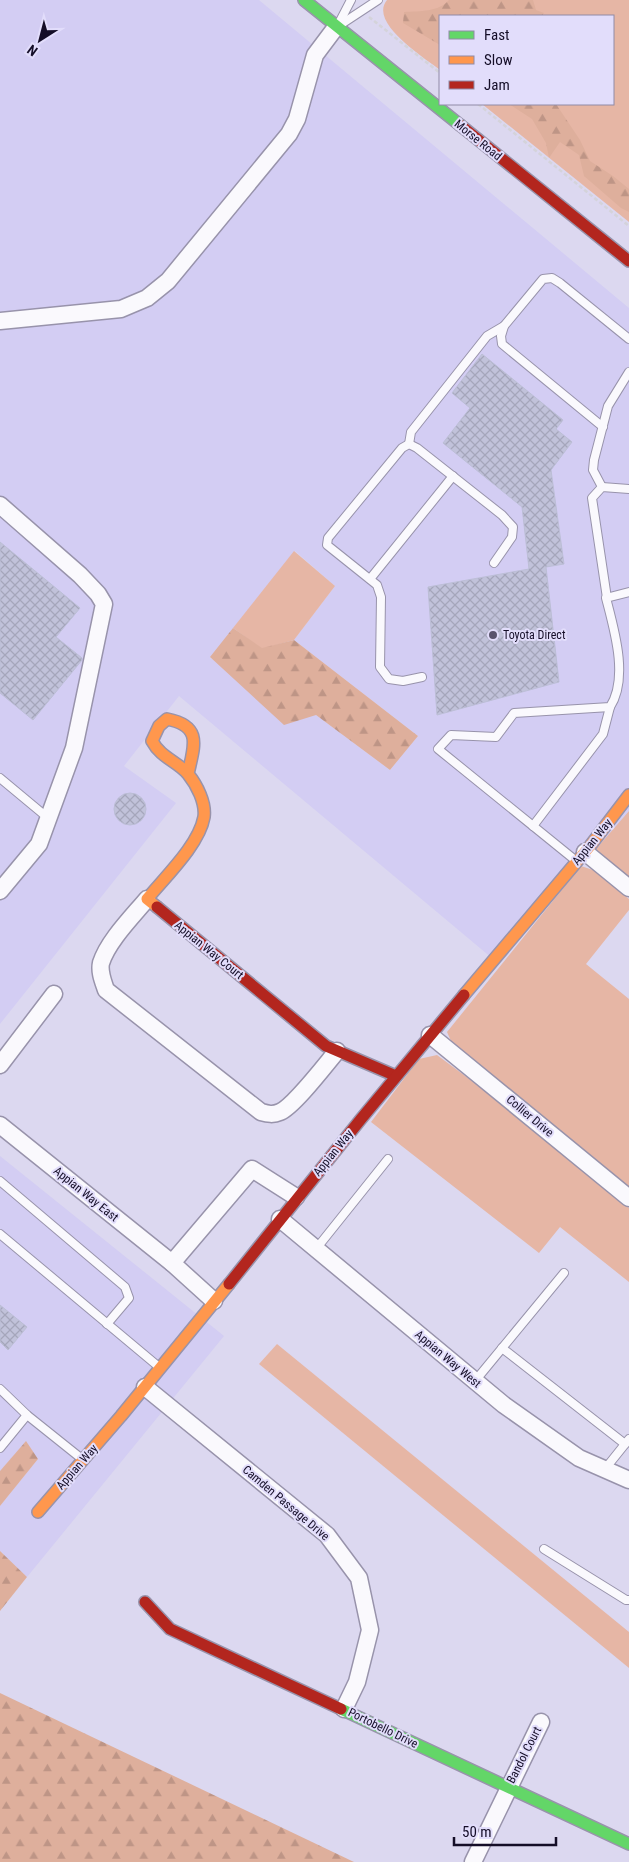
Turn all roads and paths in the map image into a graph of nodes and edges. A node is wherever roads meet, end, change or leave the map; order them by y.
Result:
1 (304, 0) edge
2 (350, 0) edge
3 (378, 0) edge
4 (362, 11) junction
5 (336, 27) junction
6 (439, 72) edge
7 (479, 105) edge
8 (629, 226) edge
9 (629, 261) edge
10 (0, 321) edge
11 (504, 326) junction
12 (629, 339) edge
13 (629, 372) edge
14 (603, 427) junction
15 (409, 444) junction
16 (453, 476) junction
17 (602, 487) junction
18 (629, 489) edge
19 (0, 505) edge
20 (494, 563) dead end
21 (370, 580) junction
22 (629, 592) edge
23 (607, 598) junction
24 (422, 676) dead end
25 (610, 707) junction
26 (188, 774) junction
27 (0, 778) edge
28 (629, 795) edge
29 (48, 818) junction
30 (533, 826) junction
31 (581, 856) junction
32 (629, 888) edge
33 (0, 891) edge
34 (147, 899) junction
35 (54, 994) dead end
36 (430, 1035) junction
37 (338, 1051) junction
38 (0, 1065) edge
39 (396, 1076) junction
40 (0, 1125) edge
41 (388, 1160) dead end
42 (0, 1181) edge
43 (296, 1197) junction
44 (629, 1198) edge
45 (280, 1219) junction
46 (0, 1234) edge
47 (316, 1249) junction
48 (172, 1263) junction
49 (564, 1273) dead end
50 (214, 1301) junction
51 (107, 1324) junction
52 (502, 1348) junction
53 (160, 1368) junction
54 (475, 1381) junction
55 (145, 1387) junction
56 (0, 1389) edge
57 (27, 1415) junction
58 (627, 1442) edge
59 (0, 1448) edge
60 (84, 1460) junction
61 (605, 1469) junction
62 (629, 1480) edge
63 (38, 1512) dead end
64 (544, 1549) dead end
65 (629, 1600) edge
66 (145, 1602) dead end
67 (344, 1709) junction
68 (541, 1722) dead end
69 (508, 1788) junction
70 (629, 1844) edge
71 (473, 1862) edge

1 - 5 street, Morse Road
2 - 5 lane
3 - 4 lane
4 - 5 lane
4 - 6 path
5 - 9 street, Morse Road
5 - 10 street
7 - 8 path
11 - 12 lane
11 - 14 lane
11 - 15 lane
13 - 14 lane
14 - 17 lane
15 - 16 lane
15 - 21 lane
16 - 20 lane
16 - 21 lane
17 - 18 lane
17 - 23 lane
19 - 29 street
21 - 24 lane
22 - 23 lane
23 - 25 lane
25 - 30 lane
25 - 30 lane
26 - 26 street
26 - 34 street
27 - 29 lane
28 - 31 street, Appian Way
29 - 33 street
30 - 31 lane
31 - 32 street
31 - 36 street, Appian Way
34 - 37 street, Appian Way Court
34 - 37 street
35 - 38 street
36 - 39 street, Appian Way
36 - 44 street, Collier Drive
37 - 39 street, Appian Way Court
39 - 43 street, Appian Way
40 - 48 street, Appian Way East
41 - 47 lane
42 - 51 lane
43 - 45 street, Appian Way
43 - 48 street
45 - 47 street, Appian Way West
45 - 50 street, Appian Way
46 - 51 lane
47 - 54 street, Appian Way West
48 - 50 street, Appian Way East
49 - 52 lane
50 - 53 street, Appian Way
51 - 53 lane
52 - 54 lane
52 - 58 lane
53 - 55 street, Appian Way
54 - 61 street, Appian Way West
55 - 60 street, Appian Way
55 - 67 street, Camden Passage Drive
56 - 57 lane
57 - 59 lane
57 - 60 lane
58 - 61 lane
60 - 63 street, Appian Way
61 - 62 street, Appian Way West
64 - 65 lane
66 - 67 street, Portobello Drive
67 - 69 street, Portobello Drive
68 - 69 street, Bandol Court
69 - 70 street, Portobello Drive
69 - 71 street, Bandol Court

